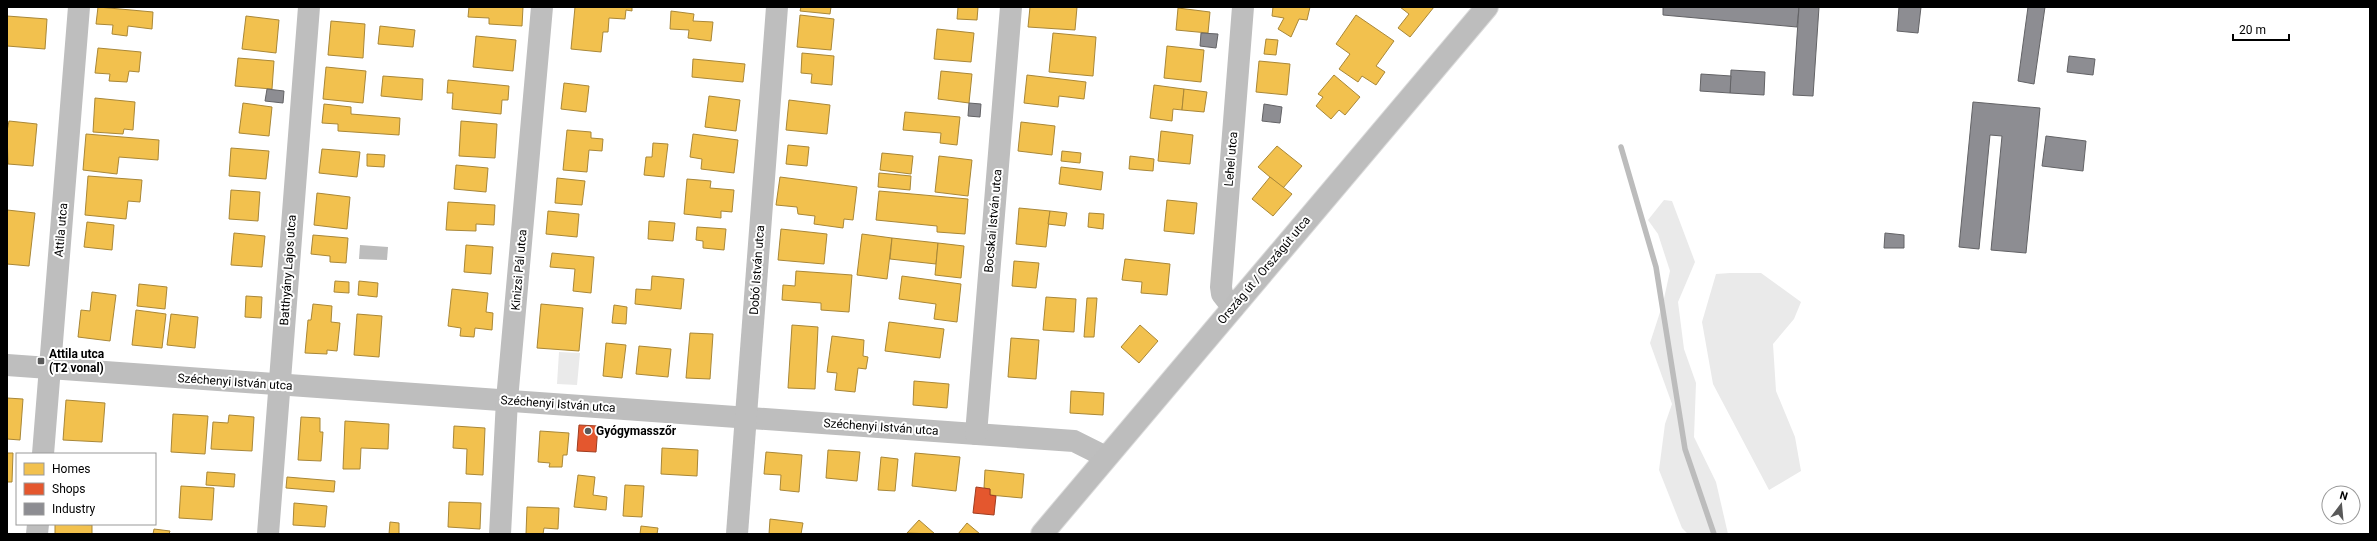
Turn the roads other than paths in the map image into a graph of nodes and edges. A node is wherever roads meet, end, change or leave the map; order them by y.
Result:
1 (79, 7) edge
2 (309, 7) edge
3 (542, 7) edge
4 (777, 7) edge
5 (1011, 7) edge
6 (1243, 7) edge
7 (1487, 7) edge
8 (1233, 308) junction
9 (7, 365) edge
10 (50, 368) junction
11 (280, 385) junction
12 (507, 400) junction
13 (745, 418) junction
14 (976, 434) junction
15 (43, 453) edge
16 (1106, 457) junction
17 (268, 534) edge
18 (500, 534) edge
19 (737, 534) edge
20 (1042, 534) edge

1 - 10 street, Attila utca
2 - 11 street, Batthyány Lajos utca
3 - 12 street, Kinizsi Pál utca
4 - 13 street, Dobó István utca
5 - 14 street, Bocskai István utca
6 - 8 street, Lehel utca
7 - 8 main road, Ország út / Országút utca
8 - 16 main road, Ország út / Országút utca
9 - 10 street, Széchenyi István utca
10 - 11 street, Széchenyi István utca
10 - 15 street, Attila utca
11 - 12 street, Széchenyi István utca
11 - 17 street, Batthyány Lajos utca
12 - 13 street, Széchenyi István utca
12 - 18 street, Kinizsi Pál utca
13 - 14 street, Széchenyi István utca
13 - 19 street, Dobó István utca
14 - 16 street, Széchenyi István utca
16 - 20 main road, Ország út / Országút utca

